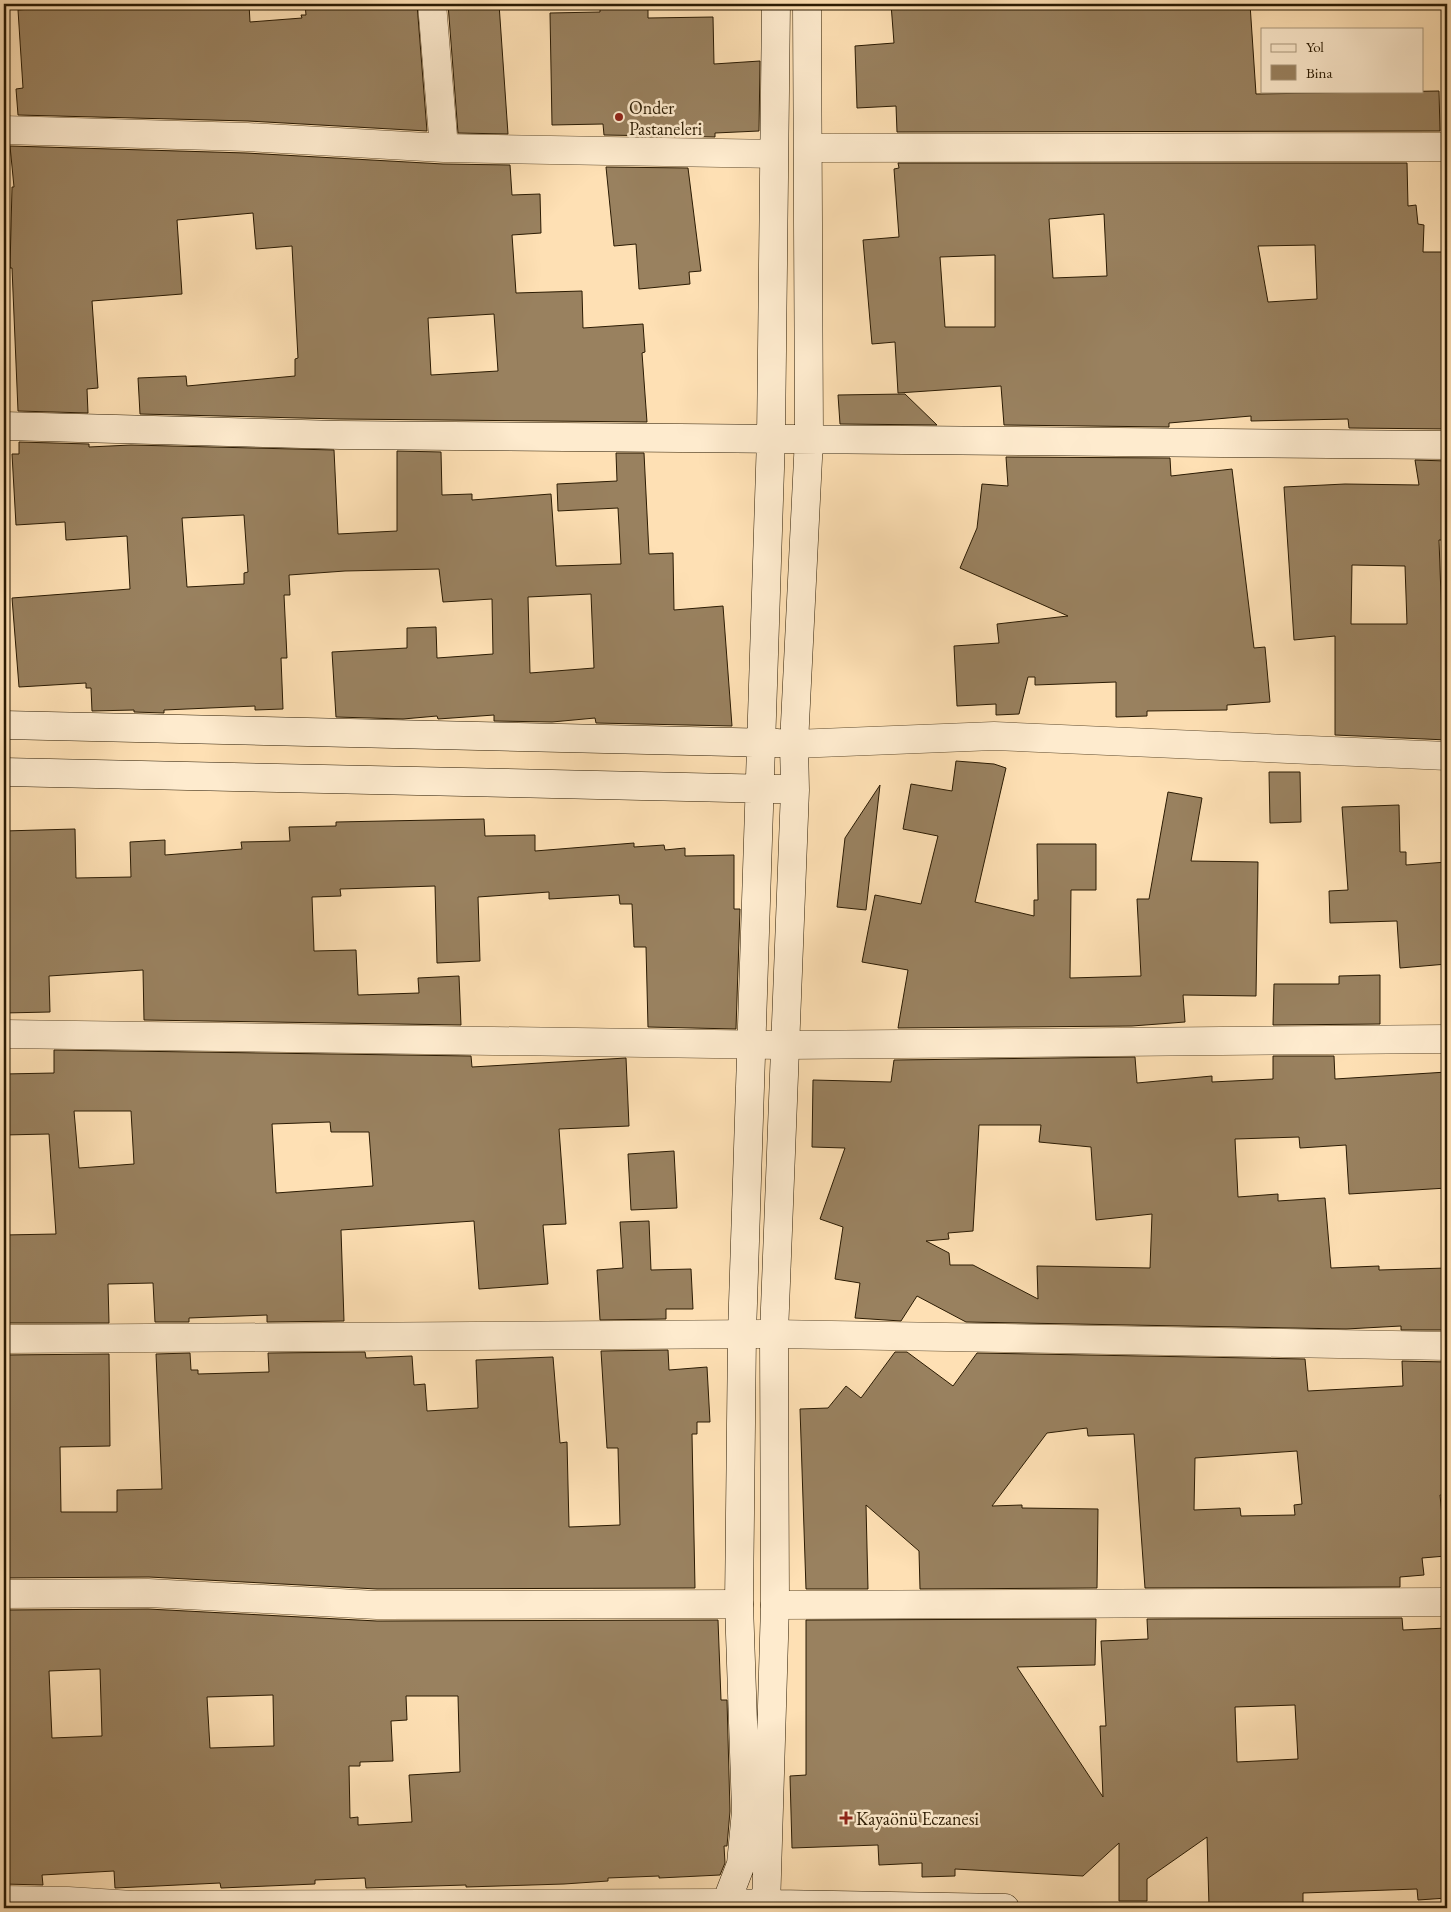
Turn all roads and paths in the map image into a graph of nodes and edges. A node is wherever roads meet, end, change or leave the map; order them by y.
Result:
1 (432, 4) edge
2 (776, 4) edge
3 (807, 4) edge
4 (4, 130) edge
5 (1447, 147) edge
6 (444, 148) junction
7 (810, 148) junction
8 (773, 154) junction
9 (4, 426) edge
10 (771, 438) junction
11 (809, 438) junction
12 (1447, 445) edge
13 (4, 725) edge
14 (760, 743) junction
15 (794, 744) junction
16 (1447, 756) edge
17 (4, 772) edge
18 (761, 789) junction
19 (795, 790) junction
20 (4, 1034) edge
21 (1447, 1039) edge
22 (750, 1044) junction
23 (785, 1045) junction
24 (742, 1334) junction
25 (774, 1334) junction
26 (4, 1339) edge
27 (1447, 1346) edge
28 (4, 1594) edge
29 (1447, 1602) edge
30 (739, 1604) junction
31 (775, 1605) junction
32 (4, 1900) edge
33 (767, 1905) edge
34 (724, 1906) edge
35 (1005, 1908) edge

1 - 6 street
2 - 8 street
3 - 7 street
4 - 6 street
5 - 7 street
6 - 8 street
7 - 11 street
8 - 10 street
9 - 10 street
10 - 11 street
10 - 14 street
11 - 12 street
11 - 15 street
13 - 14 street
14 - 15 street
14 - 18 street
15 - 16 street
15 - 19 street
17 - 18 street
18 - 19 street
18 - 22 street
19 - 23 street
20 - 22 street
21 - 23 street
22 - 23 street
22 - 24 street
23 - 25 street
24 - 25 street
24 - 26 street
24 - 30 street
25 - 27 street
25 - 31 street
28 - 30 street
29 - 31 street
30 - 34 street
31 - 33 street
32 - 34 street
33 - 34 street
33 - 35 street

